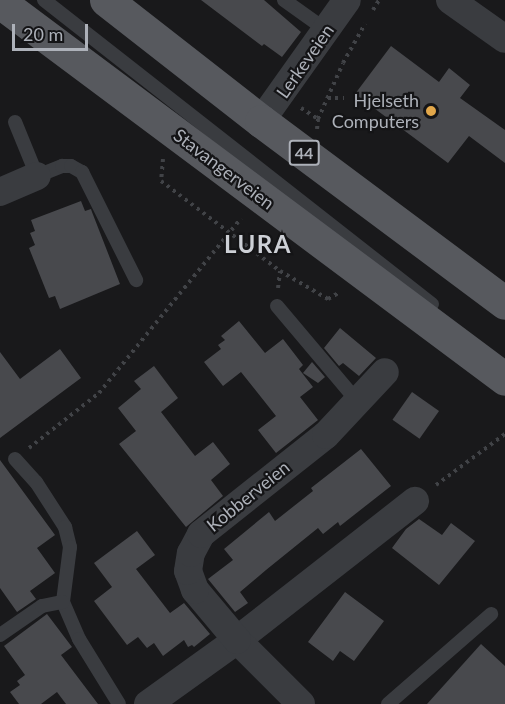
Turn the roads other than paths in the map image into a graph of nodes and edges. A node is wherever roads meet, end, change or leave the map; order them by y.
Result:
1 (44, 0) edge
2 (106, 0) edge
3 (285, 0) edge
4 (347, 0) edge
5 (450, 0) edge
6 (0, 2) edge
7 (326, 30) junction
8 (505, 39) edge
9 (261, 121) junction
10 (15, 123) dead end
11 (38, 176) junction
12 (0, 192) edge
13 (136, 279) dead end
14 (505, 303) edge
15 (277, 306) dead end
16 (439, 310) dead end
17 (486, 347) dead end
18 (505, 362) edge
19 (385, 372) dead end
20 (505, 379) edge
21 (357, 402) junction
22 (15, 459) road end
23 (415, 501) road end
24 (63, 602) junction
25 (491, 614) dead end
26 (0, 635) edge
27 (237, 640) junction
28 (159, 700) edge
29 (119, 704) edge
30 (301, 704) edge
31 (388, 704) edge

1 - 16 lane
2 - 9 main road, 44
3 - 7 lane
4 - 7 street, Lerkeveien
5 - 8 street
6 - 20 main road, Stavangerveien
7 - 9 street, Lerkeveien
9 - 14 main road, 44
10 - 11 lane
11 - 12 street
11 - 13 lane
15 - 21 lane
17 - 18 lane
19 - 21 street, Kobberveien
21 - 27 street, Kobberveien
22 - 24 lane
23 - 27 street
24 - 26 lane
24 - 29 lane
25 - 31 lane
27 - 28 street
27 - 30 street, Kobberveien

